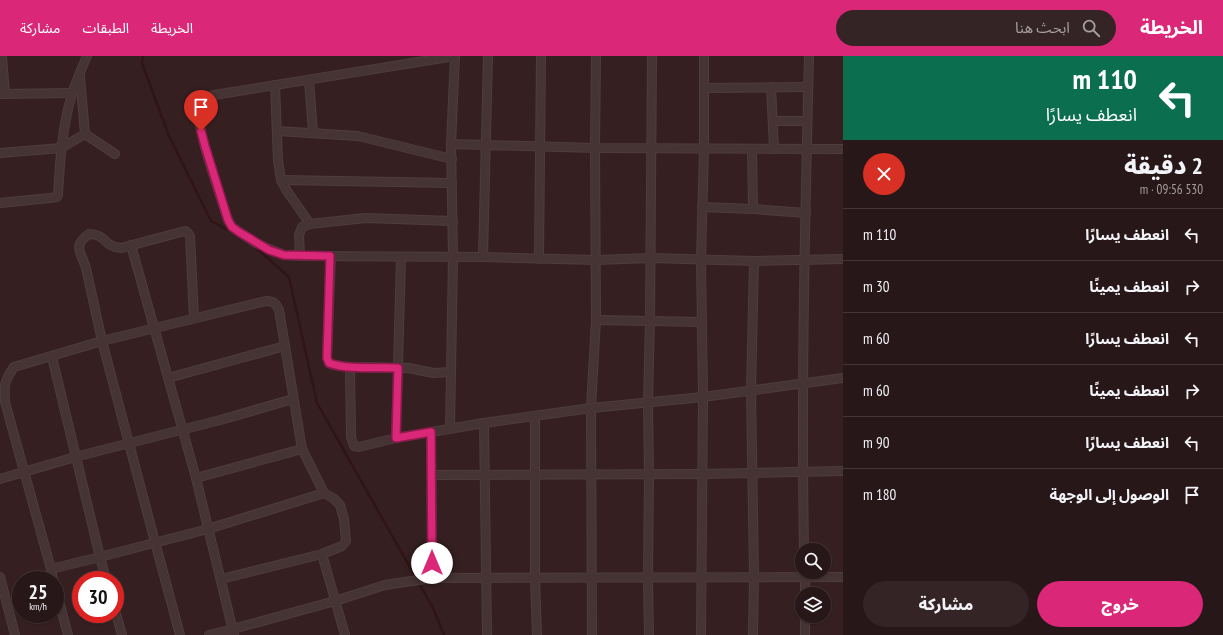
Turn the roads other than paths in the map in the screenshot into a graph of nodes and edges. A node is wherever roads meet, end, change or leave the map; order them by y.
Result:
1 (2, 56) edge
2 (87, 56) edge
3 (455, 56) edge
4 (488, 56) edge
5 (540, 56) edge
6 (596, 56) edge
7 (652, 56) edge
8 (704, 56) edge
9 (809, 56) edge
10 (80, 74) junction
11 (309, 80) junction
12 (275, 85) junction
13 (771, 87) junction
14 (808, 87) junction
15 (704, 88) junction
16 (72, 93) junction
17 (3, 94) edge
18 (773, 121) junction
19 (807, 121) junction
20 (277, 131) junction
21 (313, 132) junction
22 (85, 134) junction
23 (451, 144) junction
24 (486, 145) junction
25 (540, 146) junction
26 (61, 148) junction
27 (595, 148) junction
28 (652, 149) junction
29 (704, 149) junction
30 (752, 149) junction
31 (774, 149) junction
32 (807, 149) junction
33 (843, 149) edge
34 (0, 153) edge
35 (115, 154) dead end
36 (452, 159) junction
37 (281, 180) junction
38 (452, 183) junction
39 (0, 203) edge
40 (702, 208) junction
41 (753, 209) junction
42 (806, 213) junction
43 (453, 221) junction
44 (310, 224) junction
45 (131, 245) junction
46 (300, 256) junction
47 (330, 256) junction
48 (401, 257) junction
49 (453, 257) junction
50 (484, 257) junction
51 (651, 258) junction
52 (539, 259) junction
53 (843, 259) edge
54 (596, 260) junction
55 (701, 260) junction
56 (754, 260) junction
57 (804, 260) junction
58 (194, 318) junction
59 (596, 320) junction
60 (650, 321) junction
61 (702, 322) junction
62 (154, 328) junction
63 (102, 341) junction
64 (285, 346) junction
65 (52, 357) junction
66 (350, 367) junction
67 (398, 368) junction
68 (451, 372) junction
69 (168, 378) junction
70 (843, 378) edge
71 (803, 383) junction
72 (751, 390) junction
73 (702, 397) junction
74 (293, 399) junction
75 (648, 403) junction
76 (590, 408) junction
77 (535, 416) junction
78 (484, 423) junction
79 (450, 429) junction
80 (182, 430) junction
81 (431, 432) junction
82 (396, 438) junction
83 (129, 443) junction
84 (302, 449) junction
85 (76, 457) junction
86 (843, 471) edge
87 (23, 472) junction
88 (803, 472) junction
89 (753, 473) junction
90 (536, 474) junction
91 (592, 474) junction
92 (649, 474) junction
93 (702, 474) junction
94 (432, 475) junction
95 (484, 475) junction
96 (0, 478) edge
97 (196, 478) junction
98 (324, 493) junction
99 (208, 529) junction
100 (155, 542) junction
101 (804, 543) edge
102 (322, 554) junction
103 (100, 557) junction
104 (51, 568) junction
105 (52, 571) edge
106 (104, 571) edge
107 (795, 575) edge
108 (754, 576) junction
109 (831, 576) edge
110 (0, 577) edge
111 (701, 577) junction
112 (843, 577) edge
113 (432, 578) junction
114 (485, 578) junction
115 (535, 578) junction
116 (591, 578) junction
117 (648, 578) junction
118 (221, 579) junction
119 (335, 601) junction
120 (64, 620) edge
121 (119, 623) edge
122 (805, 623) edge
123 (233, 632) edge
124 (15, 635) edge
125 (68, 635) edge
126 (122, 635) edge
127 (180, 635) edge
128 (209, 635) edge
129 (345, 635) edge
130 (486, 635) edge
131 (537, 635) edge
132 (592, 635) edge
133 (649, 635) edge
134 (702, 635) edge
135 (753, 635) edge
136 (805, 635) edge

1 - 17 street
2 - 10 street
3 - 11 street
3 - 23 street
4 - 24 street
5 - 25 street
6 - 27 street
7 - 28 street
8 - 15 street
9 - 14 street
10 - 16 street
10 - 22 street
11 - 12 street
11 - 21 street
12 - 20 street
12 - 46 street
13 - 14 street
13 - 15 street
13 - 18 street
14 - 19 street
15 - 29 street
16 - 17 street
16 - 26 street
18 - 19 street
18 - 31 street
19 - 32 street
20 - 21 street
20 - 37 street
21 - 36 street
22 - 26 street
22 - 35 street
23 - 24 street
23 - 36 street
24 - 25 street
24 - 50 street
25 - 27 street
25 - 52 street
26 - 34 street
26 - 39 street
27 - 28 street
27 - 54 street
28 - 29 street
28 - 51 street
29 - 30 street
29 - 40 street
30 - 31 street
30 - 41 street
31 - 32 street
32 - 33 street
32 - 42 street
36 - 38 street
37 - 38 street
37 - 44 street
38 - 43 street
40 - 41 street
40 - 55 street
41 - 42 street
42 - 57 street
43 - 44 street
43 - 49 street
44 - 46 street
45 - 58 street
45 - 62 street
45 - 63 street
46 - 47 street
47 - 48 street
47 - 66 street
48 - 49 street
48 - 67 street
49 - 50 street
49 - 68 street
50 - 52 street
51 - 54 street
51 - 55 street
51 - 60 street
52 - 54 street
53 - 57 street
54 - 59 street
55 - 56 street
55 - 61 street
56 - 57 street
56 - 72 street
57 - 71 street
58 - 62 street
58 - 64 street
59 - 60 street
59 - 76 street
60 - 61 street
60 - 75 street
61 - 73 street
62 - 63 street
62 - 69 street
63 - 65 street
63 - 83 street
64 - 69 street
64 - 74 street
65 - 85 street
65 - 87 street
66 - 67 street
66 - 82 street
67 - 68 street
67 - 82 street
68 - 79 street
69 - 80 street
70 - 71 street
71 - 72 street
71 - 88 street
72 - 73 street
72 - 89 street
73 - 75 street
73 - 93 street
74 - 80 street
74 - 84 street
75 - 76 street
75 - 92 street
76 - 77 street
76 - 91 street
77 - 78 street
77 - 90 street
78 - 79 street
78 - 95 street
79 - 81 street
80 - 83 street
80 - 97 street
81 - 82 street
81 - 94 street
83 - 85 street
83 - 100 street
84 - 97 street
84 - 98 street
85 - 87 street
85 - 103 street
86 - 88 street
87 - 96 street
87 - 104 street
88 - 89 street
88 - 101 street
89 - 93 street
89 - 108 street
90 - 91 street
90 - 95 street
90 - 115 street
91 - 92 street
91 - 116 street
92 - 93 street
92 - 117 street
93 - 111 street
94 - 95 street
94 - 113 street
95 - 114 street
97 - 99 street
98 - 99 street
98 - 102 street
99 - 100 street
99 - 118 street
100 - 103 street
100 - 127 street
102 - 118 street
102 - 119 street
103 - 104 street
103 - 106 street
104 - 105 street
107 - 108 street
108 - 111 street
108 - 135 street
109 - 112 street
110 - 124 street
111 - 117 street
111 - 134 street
113 - 114 street
113 - 119 street
114 - 115 street
114 - 130 street
115 - 116 street
115 - 131 street
116 - 117 street
116 - 132 street
117 - 133 street
118 - 123 street
119 - 123 street
119 - 129 street
120 - 125 street
121 - 126 street
122 - 136 street
123 - 128 street

